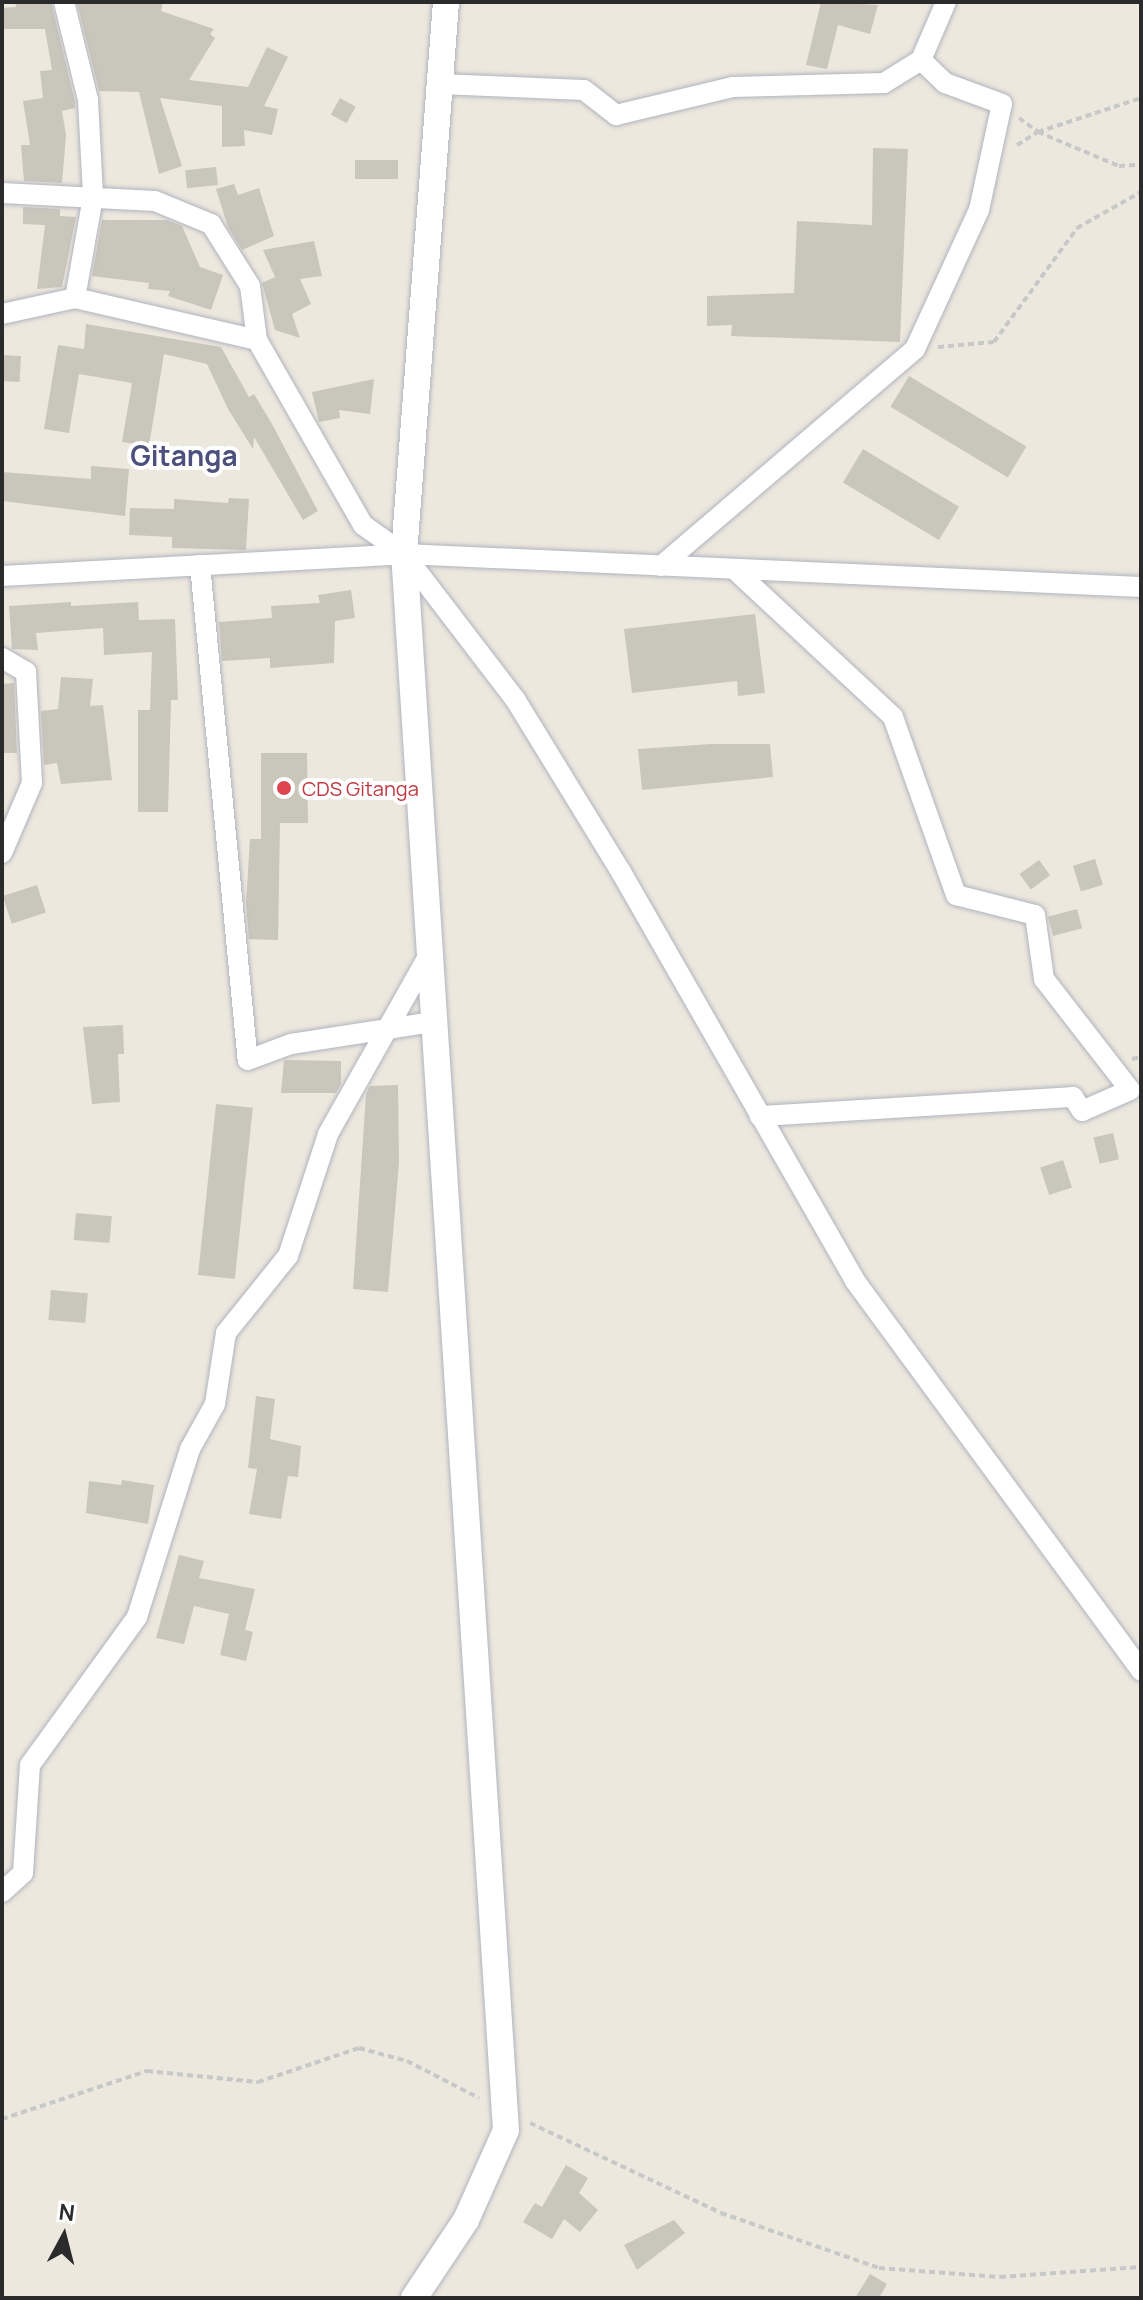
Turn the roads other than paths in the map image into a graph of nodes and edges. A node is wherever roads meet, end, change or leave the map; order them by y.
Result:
1 (64, 2) edge
2 (446, 2) edge
3 (946, 2) edge
4 (921, 60) junction
5 (440, 84) junction
6 (2, 193) edge
7 (93, 197) junction
8 (75, 298) junction
9 (2, 314) edge
10 (257, 340) junction
11 (404, 554) junction
12 (200, 565) junction
13 (661, 566) junction
14 (734, 569) junction
15 (2, 576) edge
16 (1141, 587) edge
17 (2, 658) edge
18 (2, 853) edge
19 (429, 955) junction
20 (433, 1022) junction
21 (388, 1028) junction
22 (760, 1116) junction
23 (1141, 1671) edge
24 (2, 1892) edge
25 (414, 2298) edge

1 - 7 street
2 - 5 main road
3 - 4 street
4 - 5 street
4 - 13 street
5 - 11 main road
6 - 7 street
7 - 8 street
7 - 10 street
8 - 9 street
8 - 10 street
10 - 11 street
11 - 12 street
11 - 13 street
11 - 19 main road
11 - 22 street
12 - 15 street
12 - 21 street
13 - 14 street
14 - 16 street
14 - 22 street
17 - 18 street
19 - 20 main road
19 - 21 street
20 - 21 street
20 - 25 main road
21 - 24 street
22 - 23 street

